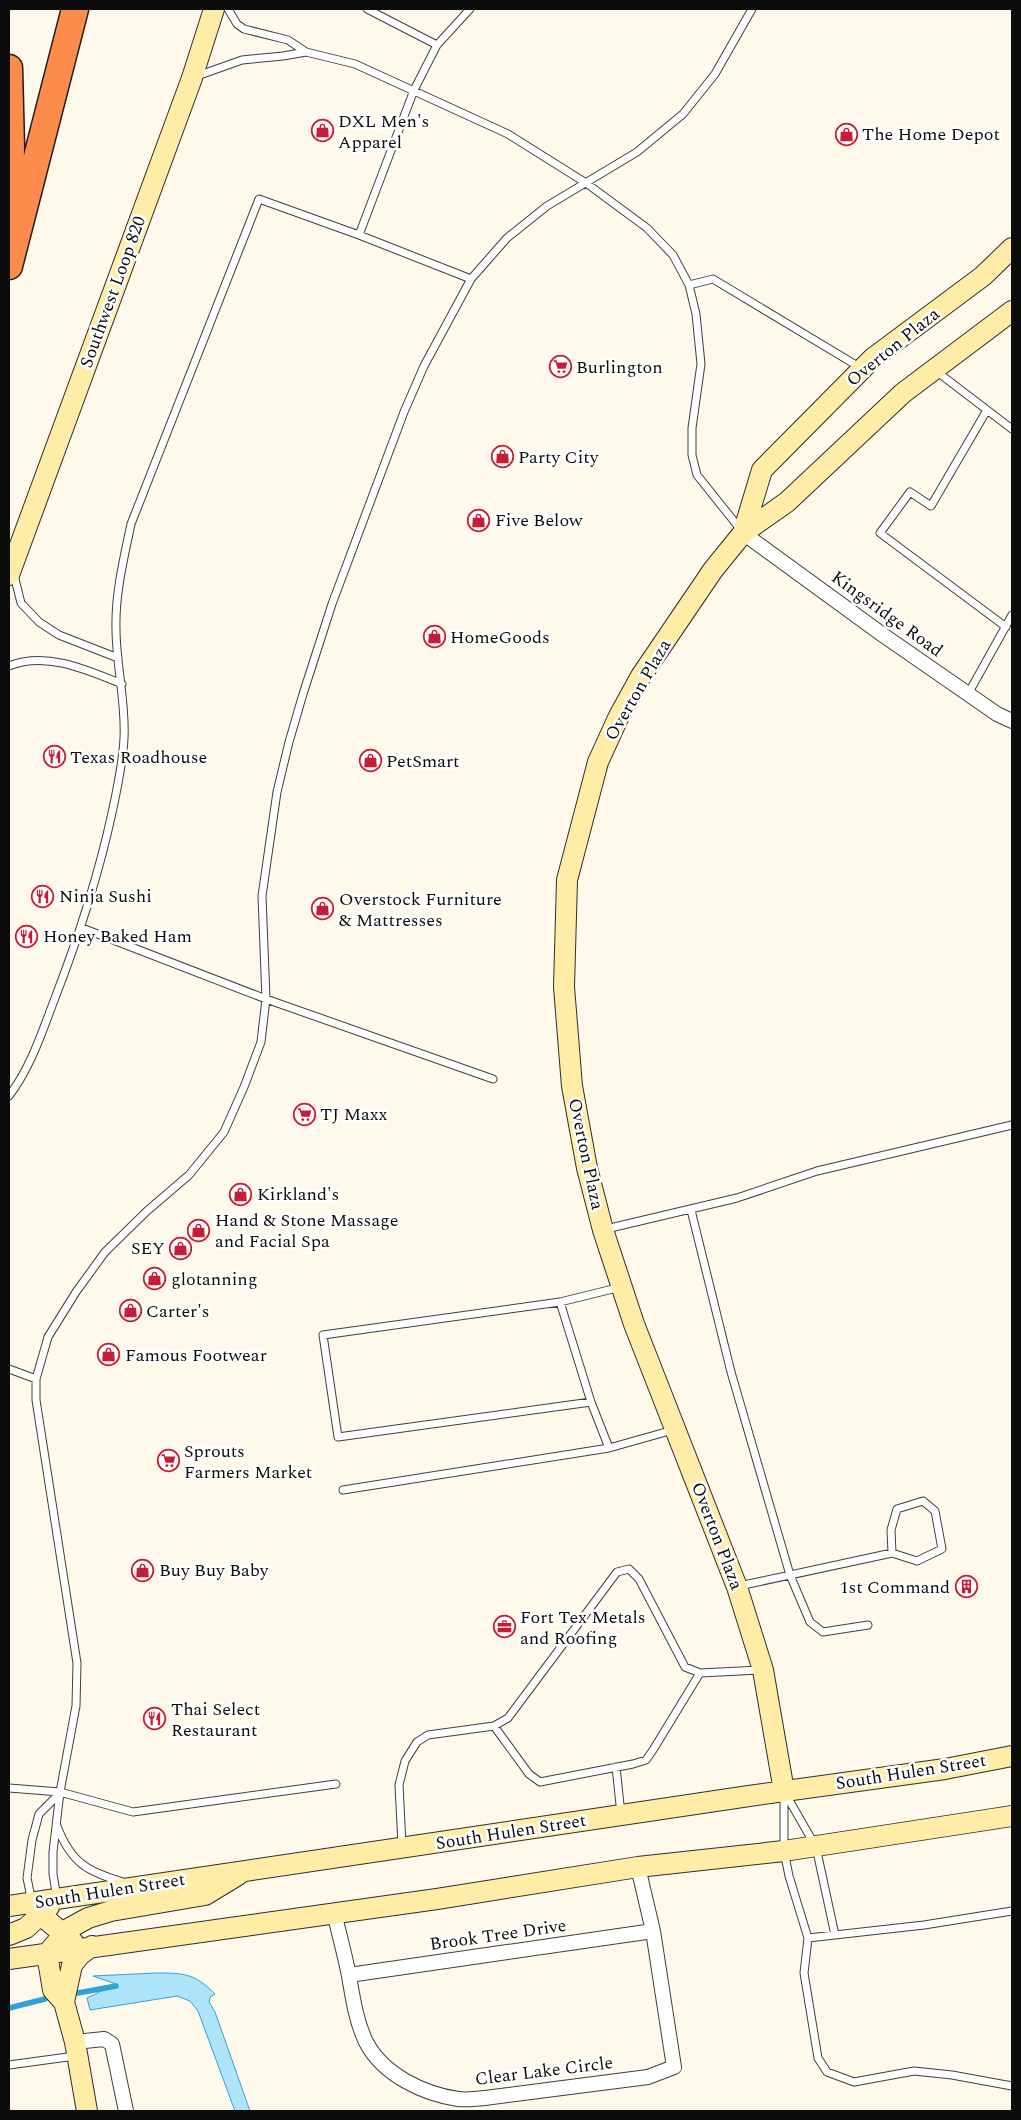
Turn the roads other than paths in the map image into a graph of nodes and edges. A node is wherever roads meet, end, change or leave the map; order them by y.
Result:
1 (75, 9) edge
2 (214, 9) edge
3 (228, 9) edge
4 (367, 9) edge
5 (470, 9) edge
6 (752, 9) edge
7 (437, 45) junction
8 (306, 52) junction
9 (9, 68) edge
10 (192, 78) junction
11 (414, 90) junction
12 (586, 183) junction
13 (359, 235) junction
14 (9, 242) edge
15 (1012, 248) edge
16 (9, 266) edge
17 (471, 279) junction
18 (689, 285) junction
19 (1012, 311) edge
20 (862, 368) junction
21 (934, 370) junction
22 (987, 410) junction
23 (1012, 429) edge
24 (743, 533) junction
25 (10, 571) edge
26 (1012, 615) edge
27 (1006, 627) junction
28 (118, 658) junction
29 (9, 666) edge
30 (122, 684) junction
31 (968, 694) junction
32 (1012, 721) edge
33 (82, 928) junction
34 (266, 999) junction
35 (493, 1079) dead end
36 (9, 1096) edge
37 (1012, 1125) edge
38 (691, 1210) junction
39 (603, 1230) junction
40 (622, 1286) junction
41 (560, 1302) junction
42 (9, 1369) edge
43 (36, 1379) junction
44 (591, 1402) junction
45 (676, 1429) junction
46 (609, 1448) junction
47 (343, 1490) dead end
48 (892, 1552) junction
49 (790, 1575) junction
50 (737, 1587) junction
51 (868, 1625) dead end
52 (763, 1670) junction
53 (700, 1673) junction
54 (494, 1726) junction
55 (1012, 1756) edge
56 (616, 1767) junction
57 (336, 1784) dead end
58 (9, 1788) edge
59 (784, 1791) junction
60 (60, 1792) junction
61 (622, 1815) junction
62 (1012, 1816) edge
63 (56, 1824) junction
64 (816, 1847) junction
65 (403, 1848) junction
66 (784, 1852) junction
67 (638, 1867) junction
68 (244, 1871) junction
69 (137, 1886) junction
70 (57, 1898) junction
71 (9, 1906) edge
72 (37, 1909) junction
73 (1012, 1911) edge
74 (334, 1912) junction
75 (653, 1931) junction
76 (62, 1934) junction
77 (9, 1935) edge
78 (835, 1935) junction
79 (808, 1938) junction
80 (87, 1947) junction
81 (47, 1954) junction
82 (9, 1959) edge
83 (349, 1974) junction
84 (64, 2002) junction
85 (76, 2049) junction
86 (9, 2064) edge
87 (1012, 2086) edge
88 (87, 2111) edge
89 (126, 2111) edge

1 - 16 highway
2 - 10 main road, Southwest Loop 820
3 - 8 lane
4 - 7 lane
5 - 7 lane
6 - 12 lane
7 - 11 lane
8 - 10 lane
8 - 11 lane
9 - 14 highway
10 - 25 main road, Southwest Loop 820
11 - 12 lane
11 - 13 lane
12 - 17 lane
12 - 18 lane
13 - 17 lane
13 - 28 lane
15 - 20 main road, Overton Plaza
17 - 34 lane
18 - 20 lane
18 - 24 lane
19 - 21 main road, Overton Plaza
20 - 24 main road, Overton Plaza
21 - 22 lane
21 - 24 main road, Overton Plaza
22 - 23 lane
22 - 27 lane
24 - 31 street, Kingsridge Road
24 - 39 main road, Overton Plaza
25 - 28 lane
26 - 27 lane
27 - 31 lane
28 - 30 lane
29 - 30 lane
30 - 33 lane
31 - 32 street, Kingsridge Road
33 - 34 lane
33 - 36 lane
34 - 35 lane
34 - 43 lane
37 - 38 lane
38 - 39 lane
38 - 49 lane
39 - 40 main road, Overton Plaza
40 - 41 lane
40 - 45 main road, Overton Plaza
41 - 44 lane
41 - 44 lane
42 - 43 lane
43 - 60 lane
44 - 46 lane
45 - 46 lane
45 - 50 main road, Overton Plaza
46 - 47 lane
48 - 48 lane
48 - 49 lane
49 - 50 lane
49 - 51 lane
50 - 52 main road, Overton Plaza
52 - 53 lane
52 - 59 main road, Overton Plaza
53 - 54 lane
53 - 56 lane
54 - 56 lane
54 - 65 lane
55 - 59 main road, South Hulen Street
56 - 61 lane
57 - 60 lane
58 - 60 lane
59 - 61 main road, South Hulen Street
59 - 64 lane
59 - 66 lane
60 - 63 lane
60 - 72 lane
61 - 65 main road, South Hulen Street
62 - 64 main road
63 - 69 lane
63 - 70 lane
64 - 66 main road
64 - 78 lane
65 - 68 main road, South Hulen Street
66 - 67 main road
66 - 79 lane
67 - 74 main road
67 - 75 street, Clear Lake Circle
68 - 69 main road, South Hulen Street
68 - 76 main road
69 - 70 main road, South Hulen Street
70 - 72 main road, South Hulen Street
71 - 72 main road, South Hulen Street
72 - 76 main road
72 - 77 main road
73 - 78 lane
74 - 80 main road
74 - 83 street, Clear Lake Circle
75 - 83 street, Brook Tree Drive
75 - 83 street, Clear Lake Circle
76 - 80 main road
76 - 81 main road
78 - 79 lane
79 - 87 lane
80 - 81 main road
80 - 84 main road
81 - 82 main road
81 - 84 main road
84 - 85 main road
85 - 86 lane
85 - 88 main road
85 - 89 street

